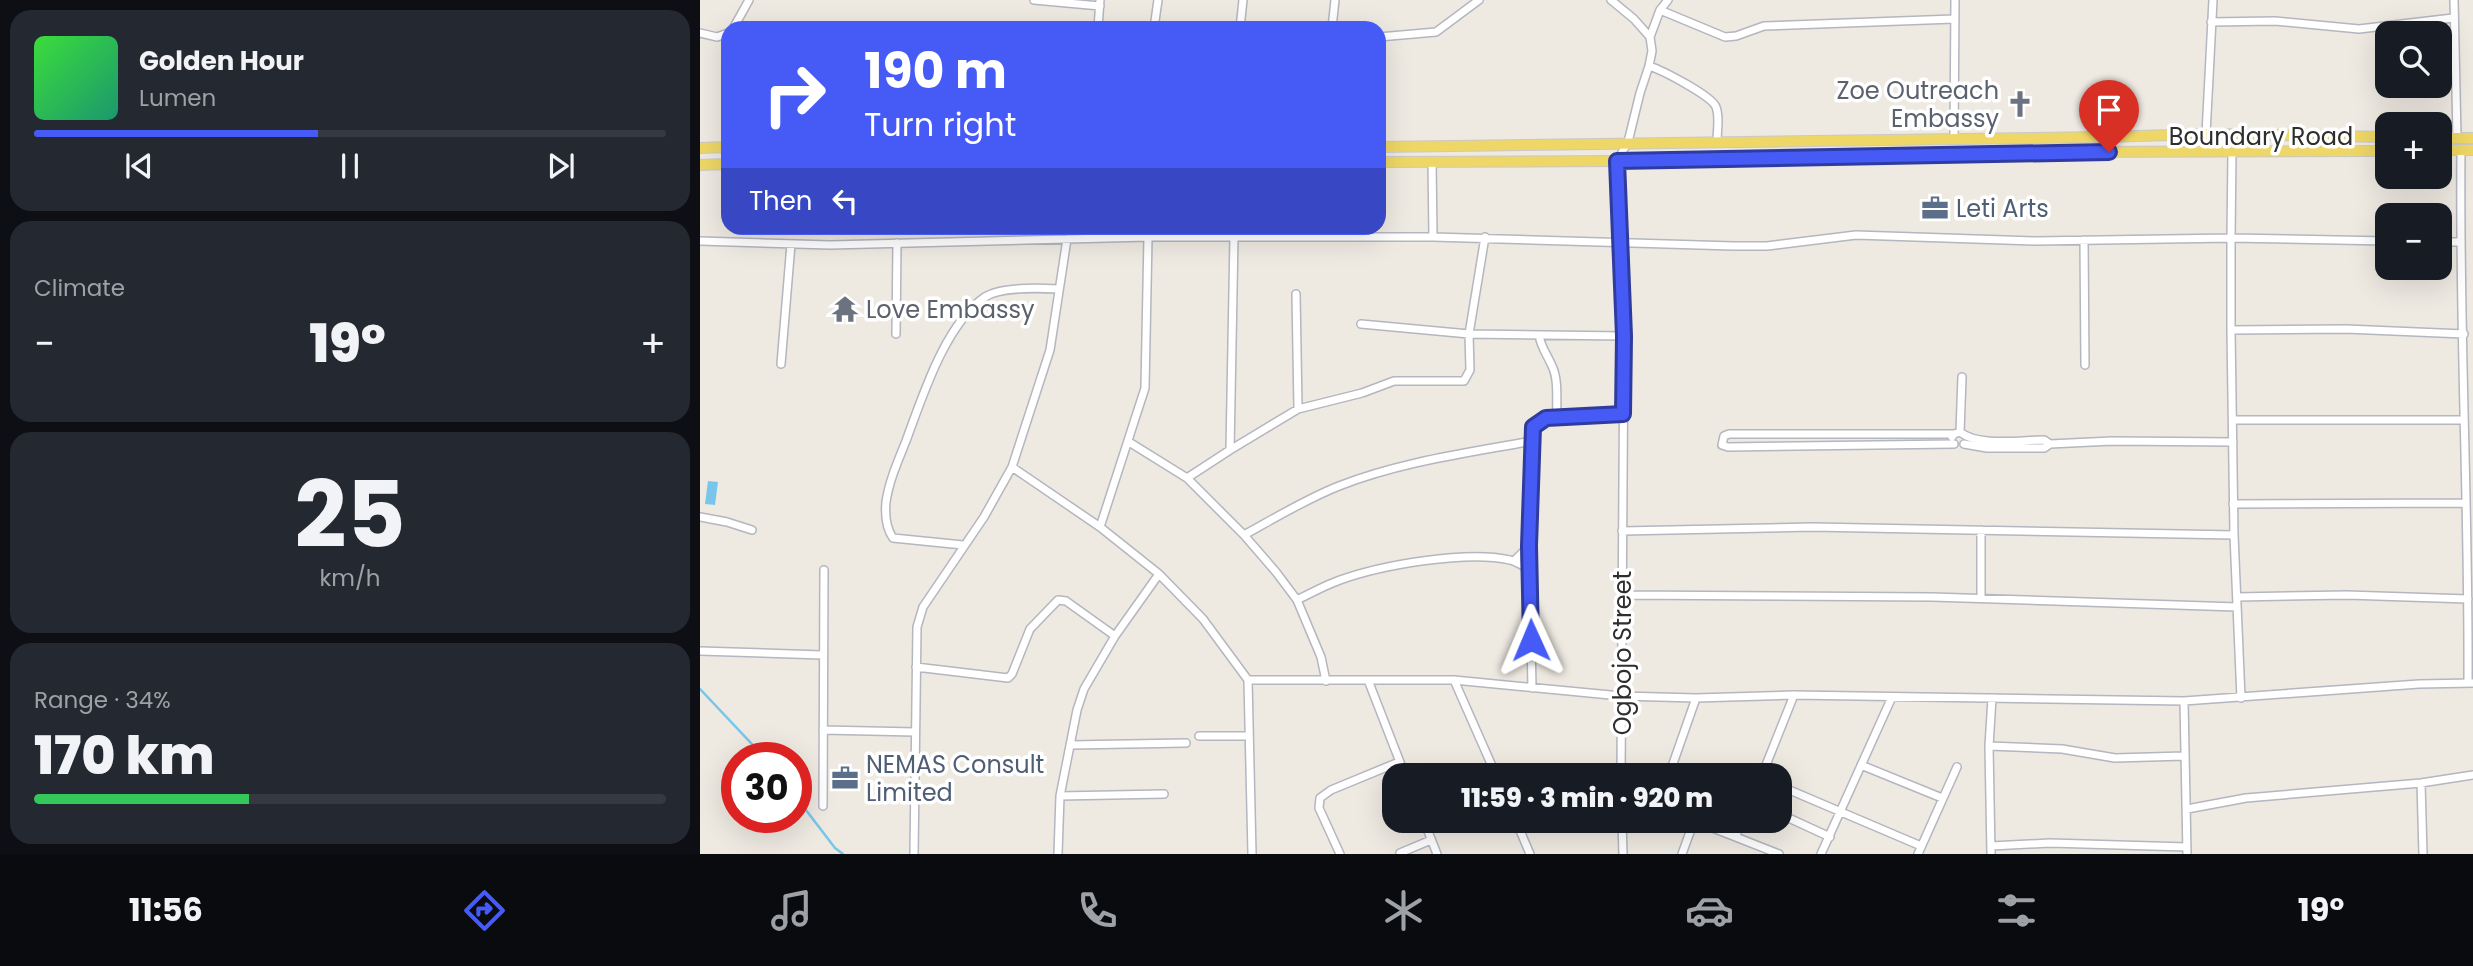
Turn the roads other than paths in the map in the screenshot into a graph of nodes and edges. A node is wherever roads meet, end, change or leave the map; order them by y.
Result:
1 (749, 0) edge
2 (1034, 0) edge
3 (1158, 0) edge
4 (1243, 0) edge
5 (1335, 0) edge
6 (1479, 0) edge
7 (1611, 0) edge
8 (1668, 0) edge
9 (1955, 0) edge
10 (2213, 0) edge
11 (2454, 0) edge
12 (1100, 3) edge
13 (1660, 10) junction
14 (2454, 18) junction
15 (1954, 19) junction
16 (737, 21) edge
17 (1099, 21) edge
18 (1155, 21) edge
19 (1241, 21) edge
20 (1333, 21) edge
21 (2211, 22) junction
22 (700, 33) edge
23 (721, 36) edge
24 (1386, 36) edge
25 (1650, 37) junction
26 (1649, 66) junction
27 (2206, 134) junction
28 (2235, 135) junction
29 (2375, 137) edge
30 (1954, 138) junction
31 (2452, 138) edge
32 (2458, 138) junction
33 (2473, 138) edge
34 (1717, 141) junction
35 (1628, 142) junction
36 (721, 147) edge
37 (1386, 147) edge
38 (700, 148) edge
39 (2375, 150) edge
40 (2452, 150) edge
41 (2461, 150) junction
42 (2473, 150) edge
43 (2232, 151) junction
44 (1432, 161) junction
45 (1617, 161) junction
46 (1386, 163) edge
47 (721, 164) edge
48 (700, 165) edge
49 (1148, 237) junction
50 (1234, 237) junction
51 (1299, 237) joint
52 (1433, 237) junction
53 (1485, 237) junction
54 (2231, 238) junction
55 (1067, 239) junction
56 (2084, 240) junction
57 (700, 241) edge
58 (2375, 242) edge
59 (2452, 242) edge
60 (2460, 242) junction
61 (897, 243) junction
62 (1619, 243) junction
63 (791, 244) junction
64 (1058, 289) junction
65 (1296, 294) dead end
66 (1361, 324) dead end
67 (2231, 330) junction
68 (896, 334) dead end
69 (1469, 334) junction
70 (2464, 334) junction
71 (1539, 335) junction
72 (1624, 336) junction
73 (781, 363) dead end
74 (2085, 365) dead end
75 (1962, 377) dead end
76 (1298, 408) junction
77 (1623, 414) junction
78 (1557, 417) junction
79 (2233, 420) junction
80 (2464, 420) junction
81 (1961, 437) junction
82 (1532, 441) junction
83 (1129, 442) junction
84 (2233, 442) junction
85 (1230, 450) junction
86 (1012, 467) junction
87 (1187, 478) junction
88 (2465, 503) junction
89 (2234, 504) junction
90 (700, 517) edge
91 (1100, 527) junction
92 (752, 530) dead end
93 (1981, 530) junction
94 (1622, 531) junction
95 (1244, 535) junction
96 (2234, 535) junction
97 (963, 545) junction
98 (1529, 546) junction
99 (1514, 561) junction
100 (1529, 569) junction
101 (824, 570) dead end
102 (1158, 574) junction
103 (1622, 596) junction
104 (2237, 597) junction
105 (1982, 598) junction
106 (2468, 599) junction
107 (1297, 600) junction
108 (2237, 607) junction
109 (1115, 636) junction
110 (700, 651) edge
111 (822, 655) junction
112 (916, 667) junction
113 (1248, 680) junction
114 (1367, 680) junction
115 (1454, 680) junction
116 (1326, 681) junction
117 (2470, 682) edge
118 (1532, 688) junction
119 (1794, 695) junction
120 (1621, 696) junction
121 (1892, 697) junction
122 (1696, 698) junction
123 (1992, 698) junction
124 (2241, 698) junction
125 (2184, 701) junction
126 (823, 730) junction
127 (915, 732) junction
128 (1199, 736) dead end
129 (1249, 736) junction
130 (1186, 743) dead end
131 (1070, 745) junction
132 (1989, 746) junction
133 (2184, 756) junction
134 (1399, 762) joint
135 (1491, 763) edge
136 (1621, 763) edge
137 (1674, 763) edge
138 (1767, 763) edge
139 (1861, 765) junction
140 (1957, 767) dead end
141 (2473, 775) edge
142 (2421, 783) junction
143 (1792, 791) edge
144 (1164, 794) dead end
145 (1060, 796) junction
146 (1942, 798) junction
147 (823, 806) dead end
148 (2187, 809) junction
149 (1840, 813) junction
150 (1792, 819) edge
151 (1429, 833) edge
152 (1521, 833) edge
153 (1622, 833) edge
154 (1690, 833) edge
155 (1730, 833) edge
156 (1736, 835) joint
157 (1830, 836) junction
158 (1432, 840) junction
159 (1919, 850) edge
160 (1991, 850) edge
161 (2187, 850) edge
162 (1400, 853) edge
163 (914, 854) edge
164 (1058, 854) edge
165 (1252, 854) edge
166 (1340, 854) edge
167 (1437, 854) edge
168 (1530, 854) edge
169 (1623, 854) edge
170 (1682, 854) edge
171 (1779, 854) edge
172 (1821, 854) edge
173 (2423, 854) edge

1 - 16 street
2 - 12 street
3 - 18 street
4 - 19 street
5 - 20 street
6 - 24 street
7 - 25 street
8 - 13 street
9 - 15 street
10 - 21 street
11 - 14 street
12 - 17 street
13 - 15 street
13 - 25 street
14 - 21 street
14 - 32 street
15 - 30 street
21 - 27 street
22 - 23 street
25 - 26 street
26 - 34 street
26 - 35 street
27 - 28 main road, Boundary Road
27 - 30 main road, Boundary Road
28 - 29 main road, Boundary Road
28 - 43 street
30 - 34 main road, Boundary Road
31 - 32 main road
32 - 33 main road
34 - 35 main road, Boundary Road
35 - 37 main road, Boundary Road
35 - 45 street
36 - 38 main road
39 - 43 main road, Boundary Road
40 - 41 main road
41 - 42 main road
41 - 60 street
43 - 45 main road, Boundary Road
43 - 54 street
44 - 45 main road, Boundary Road
44 - 46 main road, Boundary Road
44 - 52 street
45 - 62 street, Ogbojo Street
47 - 48 main road
49 - 50 street
49 - 55 street
49 - 83 street
50 - 51 street
50 - 85 street
51 - 52 street
52 - 53 street
53 - 62 street
53 - 69 street
54 - 56 street
54 - 58 street
54 - 67 street
55 - 61 street
55 - 64 street
56 - 62 street
56 - 74 street
57 - 63 street
59 - 60 street
60 - 70 street
61 - 63 street
61 - 68 street
62 - 72 street, Ogbojo Street
63 - 73 street
64 - 86 street
64 - 97 street
65 - 76 street
66 - 69 street
67 - 70 street
67 - 79 street
69 - 71 street
69 - 76 street
70 - 80 street
71 - 72 street
71 - 78 street
72 - 77 street, Ogbojo Street
75 - 81 street
76 - 85 street
77 - 78 street
77 - 94 street, Ogbojo Street
78 - 82 street
79 - 80 street
79 - 84 street
80 - 88 street
81 - 81 street
81 - 84 street
82 - 95 street
82 - 98 street
83 - 87 street
83 - 91 street
84 - 89 street
85 - 87 street
86 - 91 street
86 - 97 street
87 - 95 street
88 - 89 street
88 - 106 street
89 - 96 street
90 - 92 street
91 - 102 street
93 - 94 street
93 - 96 street
93 - 105 street
94 - 103 street, Ogbojo Street
95 - 107 street
96 - 104 street
97 - 112 street
98 - 99 street
98 - 100 street
99 - 100 street
99 - 107 street
100 - 118 street
101 - 111 street
102 - 109 street
102 - 113 street
103 - 105 street
103 - 120 street, Ogbojo Street
104 - 106 street
104 - 108 street
105 - 108 street
106 - 117 street
107 - 116 street
108 - 124 street
109 - 112 street
109 - 131 street
110 - 111 street
111 - 126 street
112 - 127 street
113 - 116 street
113 - 129 street
114 - 115 street
114 - 116 street
114 - 134 street
115 - 118 street
115 - 135 street
117 - 124 street
118 - 120 street
119 - 121 street
119 - 122 street
119 - 138 street
120 - 122 street
120 - 136 street, Ogbojo Street
121 - 123 street
121 - 139 street
122 - 137 street
123 - 125 street
123 - 132 street
124 - 125 street
125 - 133 street
126 - 127 street
126 - 147 street
127 - 163 street
128 - 129 street
129 - 165 street
130 - 131 street
131 - 145 street
132 - 133 street
132 - 160 street
133 - 148 street
134 - 166 street
139 - 146 street
139 - 149 street
140 - 146 street
141 - 142 street
142 - 148 street
142 - 173 street
143 - 149 street
144 - 145 street
145 - 164 street
146 - 159 street
148 - 161 street
149 - 157 street
149 - 159 street
150 - 157 street
151 - 158 street
152 - 168 street
153 - 169 street
154 - 170 street
155 - 156 street
156 - 171 street
157 - 172 street
158 - 162 street
158 - 167 street
160 - 161 street

